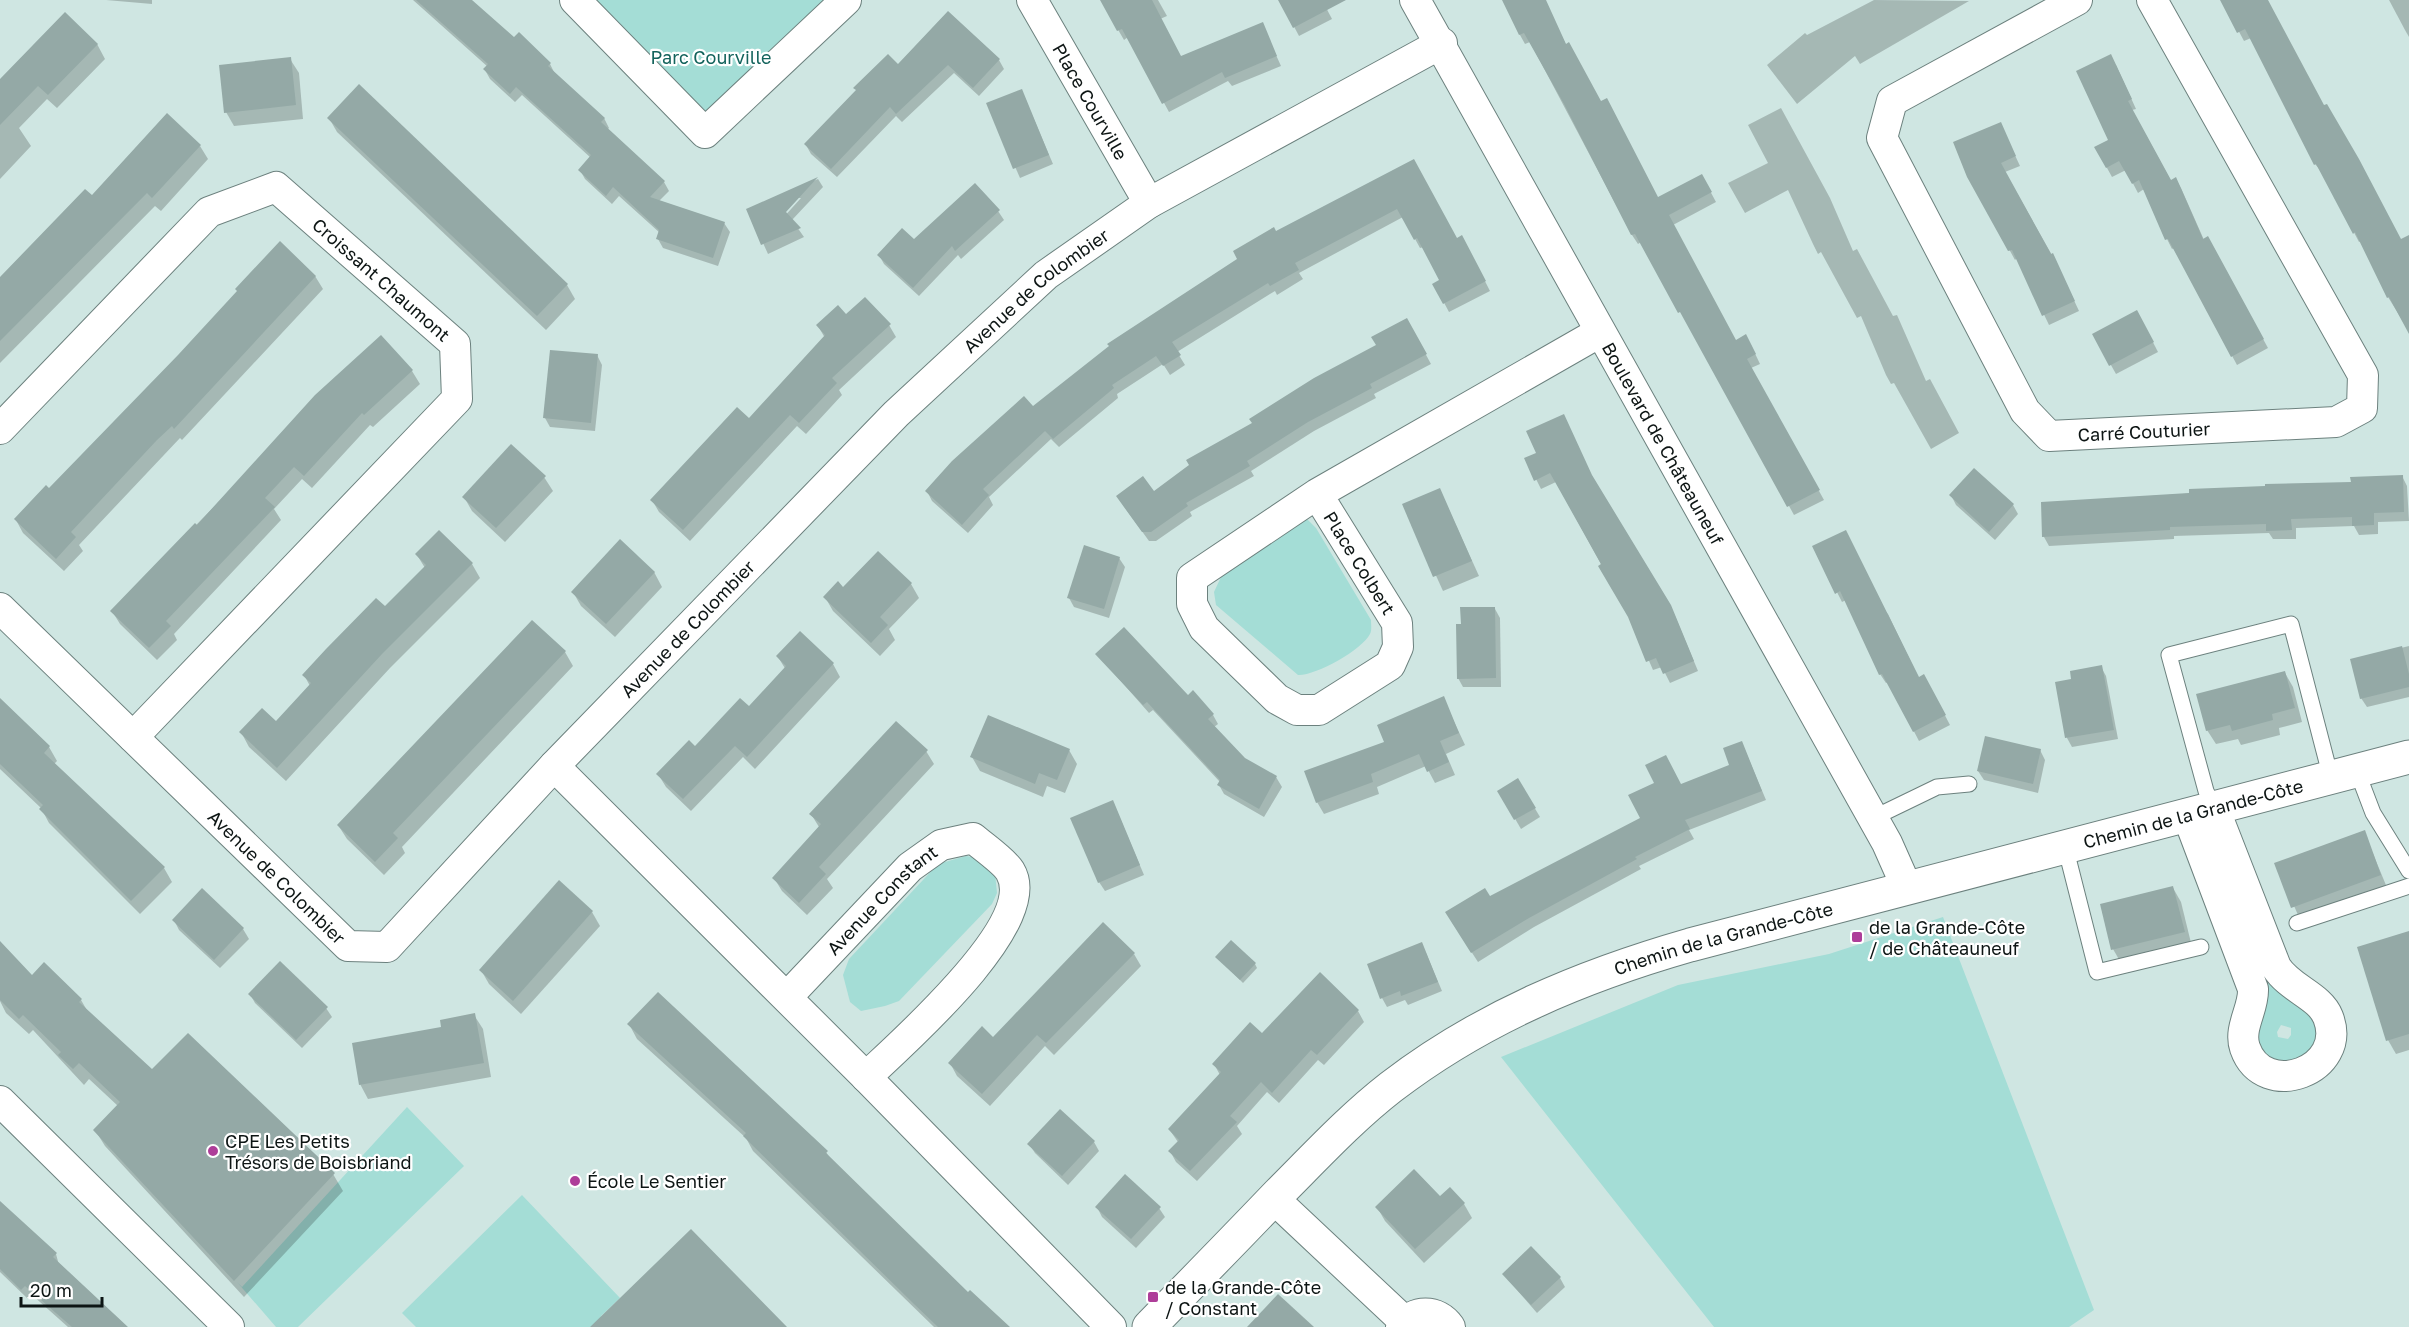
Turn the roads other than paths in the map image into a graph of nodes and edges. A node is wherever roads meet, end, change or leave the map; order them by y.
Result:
1 (575, 0) edge
2 (846, 0) edge
3 (1032, 0) edge
4 (1415, 0) edge
5 (2077, 0) edge
6 (2152, 0) edge
7 (1442, 44) junction
8 (1149, 203) junction
9 (1600, 332) junction
10 (0, 429) edge
11 (1317, 494) junction
12 (0, 608) edge
13 (133, 737) junction
14 (2409, 757) edge
15 (554, 766) junction
16 (2344, 774) junction
17 (1969, 784) dead end
18 (2200, 811) junction
19 (1873, 818) junction
20 (2065, 846) junction
21 (2409, 871) edge
22 (2409, 886) edge
23 (1907, 888) junction
24 (2297, 923) dead end
25 (2201, 947) dead end
26 (787, 997) junction
27 (866, 1077) junction
28 (0, 1101) edge
29 (1274, 1199) junction
30 (1403, 1324) edge
31 (229, 1327) edge
32 (1111, 1327) edge
33 (1149, 1327) edge
34 (1450, 1327) edge

1 - 2 street
3 - 8 street, Place Courville
4 - 7 street, Boulevard de Châteauneuf
5 - 6 street, Carré Couturier
7 - 8 street, Avenue de Colombier
7 - 9 street, Boulevard de Châteauneuf
8 - 15 street, Avenue de Colombier
9 - 11 street, Place Colbert
9 - 19 street, Boulevard de Châteauneuf
10 - 13 street, Croissant Chaumont
11 - 11 street, Place Colbert
12 - 13 street, Avenue de Colombier
13 - 15 street, Avenue de Colombier
14 - 16 main road, Chemin de la Grande-Côte
15 - 26 street
16 - 18 main road, Chemin de la Grande-Côte
16 - 18 lane
16 - 21 lane
17 - 19 lane
18 - 18 street
18 - 20 main road, Chemin de la Grande-Côte
19 - 23 street, Boulevard de Châteauneuf
20 - 23 main road, Chemin de la Grande-Côte
20 - 25 lane
22 - 24 lane
23 - 29 main road, Chemin de la Grande-Côte
26 - 27 street
26 - 27 street, Avenue Constant
27 - 32 street
28 - 31 street
29 - 30 street
29 - 33 main road, Chemin de la Grande-Côte
30 - 34 street

